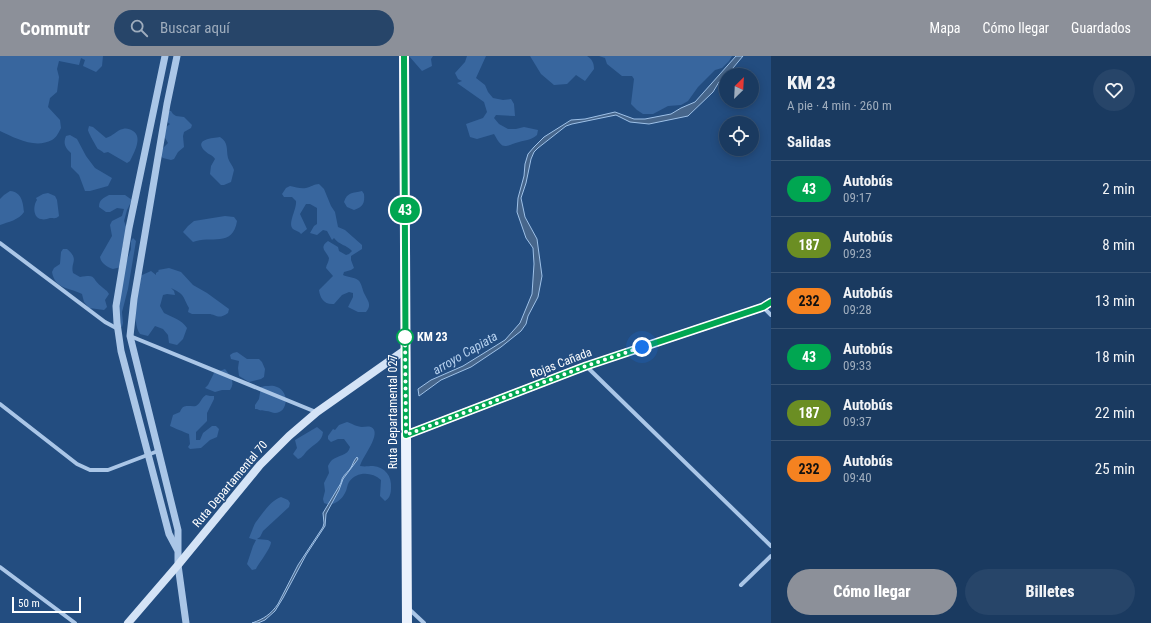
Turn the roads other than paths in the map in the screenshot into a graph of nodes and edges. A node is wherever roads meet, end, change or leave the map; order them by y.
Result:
1 (164, 56) edge
2 (178, 56) edge
3 (404, 56) edge
4 (0, 243) edge
5 (771, 302) edge
6 (763, 307) junction
7 (771, 314) edge
8 (118, 329) junction
9 (130, 336) junction
10 (405, 350) junction
11 (586, 366) junction
12 (0, 404) edge
13 (317, 412) junction
14 (406, 435) junction
15 (158, 451) junction
16 (148, 454) junction
17 (771, 546) edge
18 (178, 551) junction
19 (771, 556) edge
20 (178, 566) junction
21 (0, 567) edge
22 (741, 585) dead end
23 (407, 608) junction
24 (74, 623) edge
25 (128, 623) edge
26 (186, 623) edge
27 (407, 623) edge
28 (424, 623) edge

1 - 8 street
2 - 9 street
3 - 10 main road, Ruta Departamental 027
4 - 8 street
5 - 6 main road, Rojas Cañada
6 - 7 street
6 - 11 main road, Rojas Cañada
8 - 16 street
9 - 13 street
9 - 15 street
10 - 13 main road, Ruta Departamental 70
10 - 14 main road, Ruta Departamental 027
11 - 14 main road, Rojas Cañada
11 - 17 street
12 - 16 street
13 - 20 main road, Ruta Departamental 70
14 - 23 main road, Ruta Departamental 027
15 - 16 street
15 - 18 street
16 - 18 street
18 - 20 street
19 - 22 street
20 - 25 main road, Ruta Departamental 70
20 - 26 street
21 - 24 street
23 - 27 main road, Ruta Departamental 027
23 - 28 street

